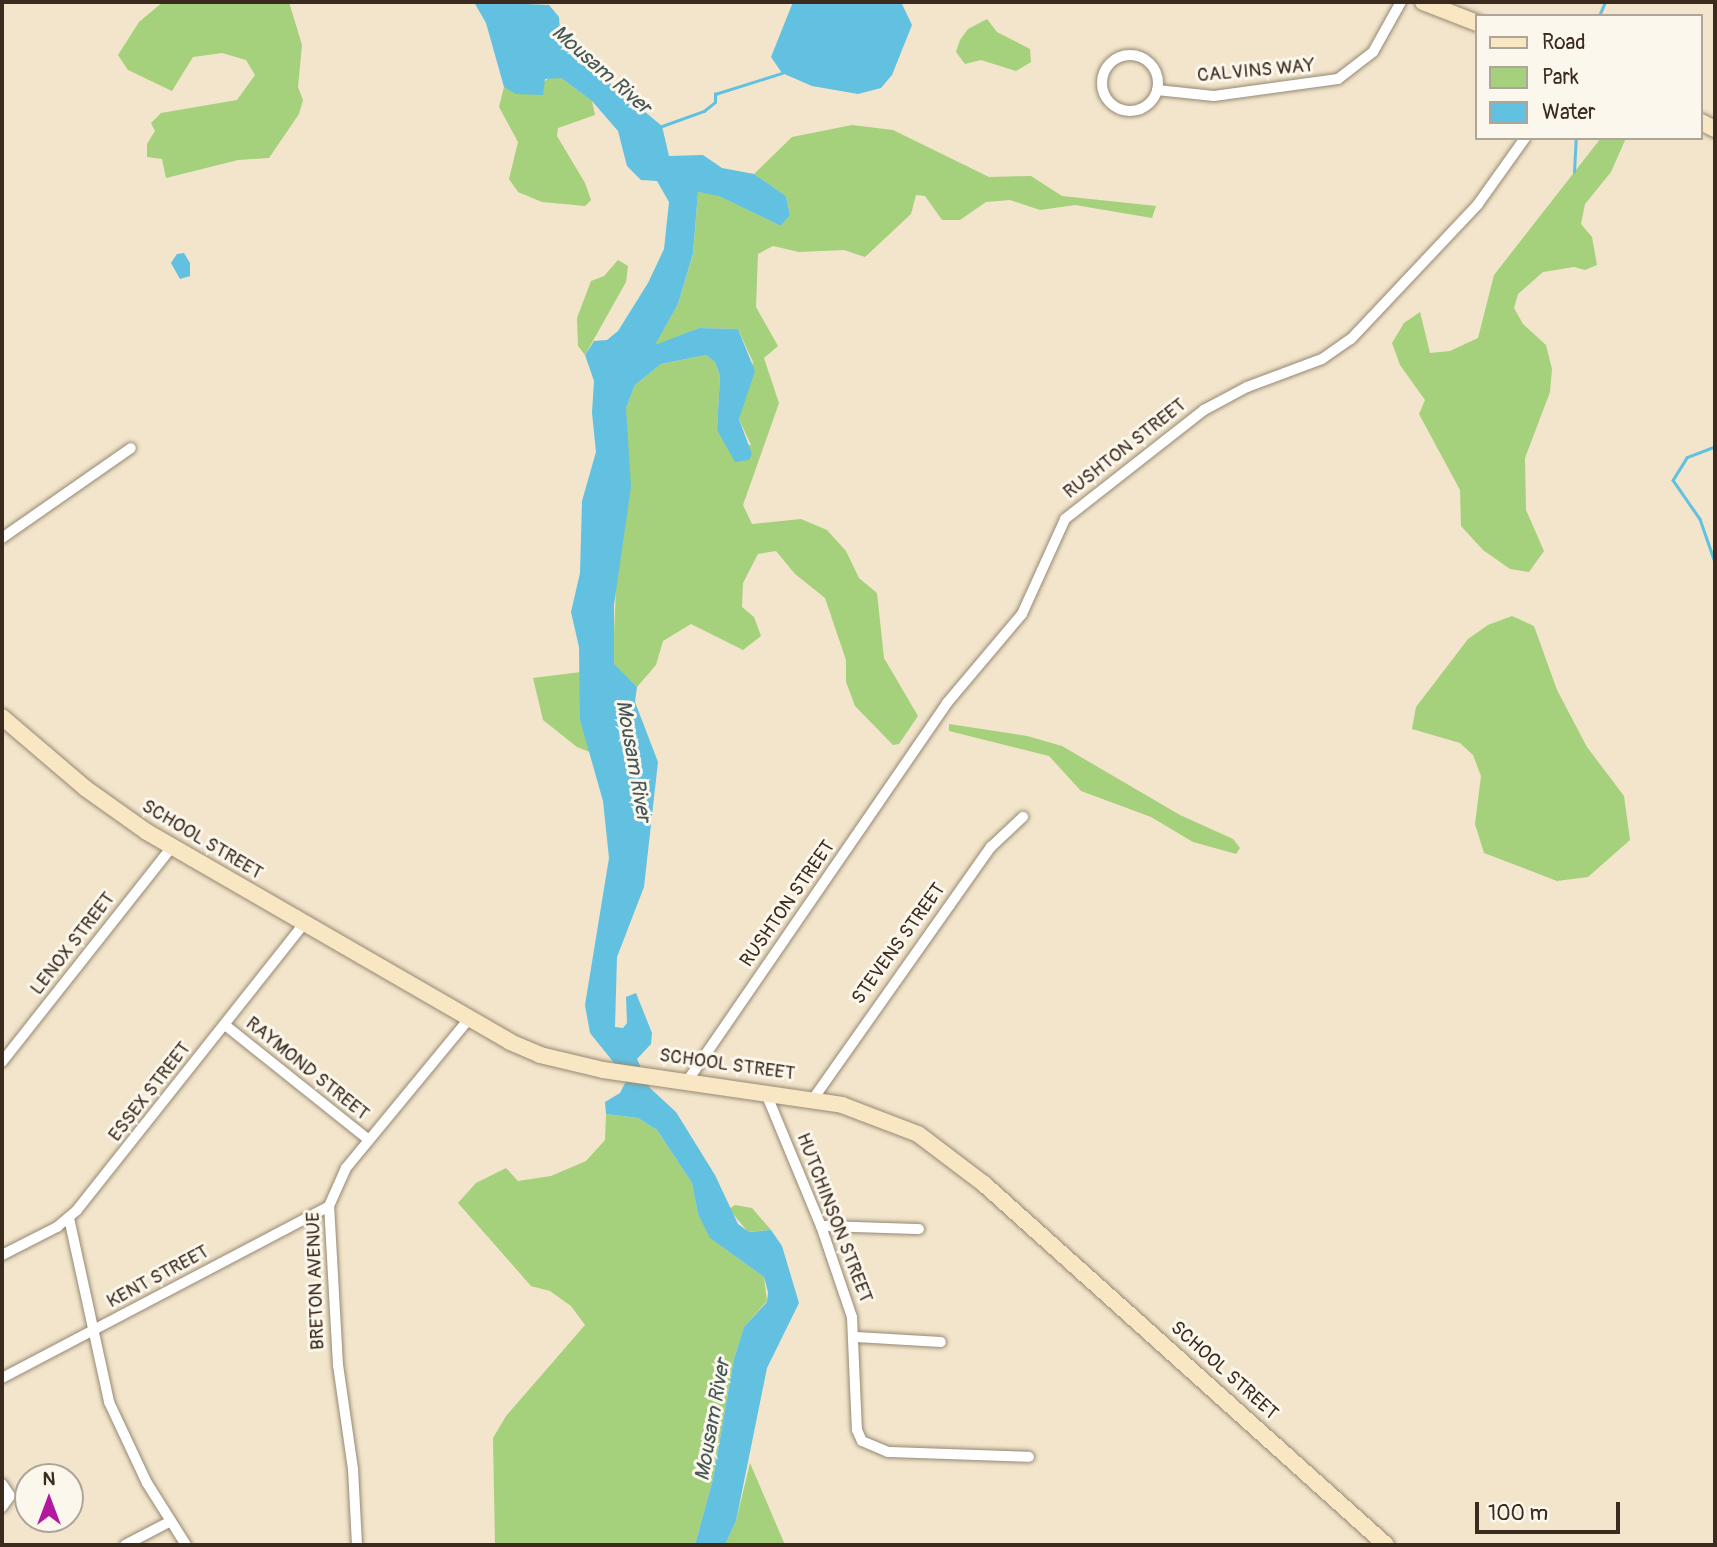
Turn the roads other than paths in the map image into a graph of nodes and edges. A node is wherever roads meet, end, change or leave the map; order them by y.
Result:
1 (1401, 2) edge
2 (1423, 2) edge
3 (1476, 23) edge
4 (1157, 90) junction
5 (1524, 140) edge
6 (131, 448) dead end
7 (2, 538) edge
8 (2, 717) edge
9 (1023, 817) dead end
10 (171, 848) junction
11 (303, 925) junction
12 (468, 1020) junction
13 (225, 1025) junction
14 (2, 1062) edge
15 (688, 1080) junction
16 (765, 1091) junction
17 (813, 1099) junction
18 (368, 1139) junction
19 (329, 1206) junction
20 (69, 1218) junction
21 (821, 1226) junction
22 (919, 1229) dead end
23 (2, 1255) edge
24 (93, 1331) junction
25 (856, 1337) junction
26 (941, 1342) dead end
27 (2, 1378) edge
28 (1029, 1457) dead end
29 (2, 1484) edge
30 (2, 1507) edge
31 (169, 1522) junction
32 (125, 1545) edge
33 (187, 1545) edge
34 (357, 1545) edge
35 (1386, 1545) edge

1 - 4 street, CALVINS WAY
2 - 3 street
4 - 4 street
5 - 15 street, RUSHTON STREET
6 - 7 street
8 - 10 street, SCHOOL STREET
9 - 17 street, STEVENS STREET
10 - 11 street, SCHOOL STREET
10 - 14 street, LENOX STREET
11 - 12 street, SCHOOL STREET
11 - 13 street, ESSEX STREET
12 - 15 street, SCHOOL STREET
12 - 18 street, BRETON AVENUE
13 - 18 street, RAYMOND STREET
13 - 20 street, ESSEX STREET
15 - 16 street, SCHOOL STREET
16 - 17 street, SCHOOL STREET
16 - 21 street, HUTCHINSON STREET
17 - 35 street, SCHOOL STREET
18 - 19 street, BRETON AVENUE
19 - 24 street, KENT STREET
19 - 34 street, BRETON AVENUE
20 - 23 street, ESSEX STREET
20 - 24 street
21 - 22 street
21 - 25 street, HUTCHINSON STREET
24 - 27 street, KENT STREET
24 - 31 street
25 - 26 street
25 - 28 street, HUTCHINSON STREET
29 - 30 street
31 - 32 street
31 - 33 street

